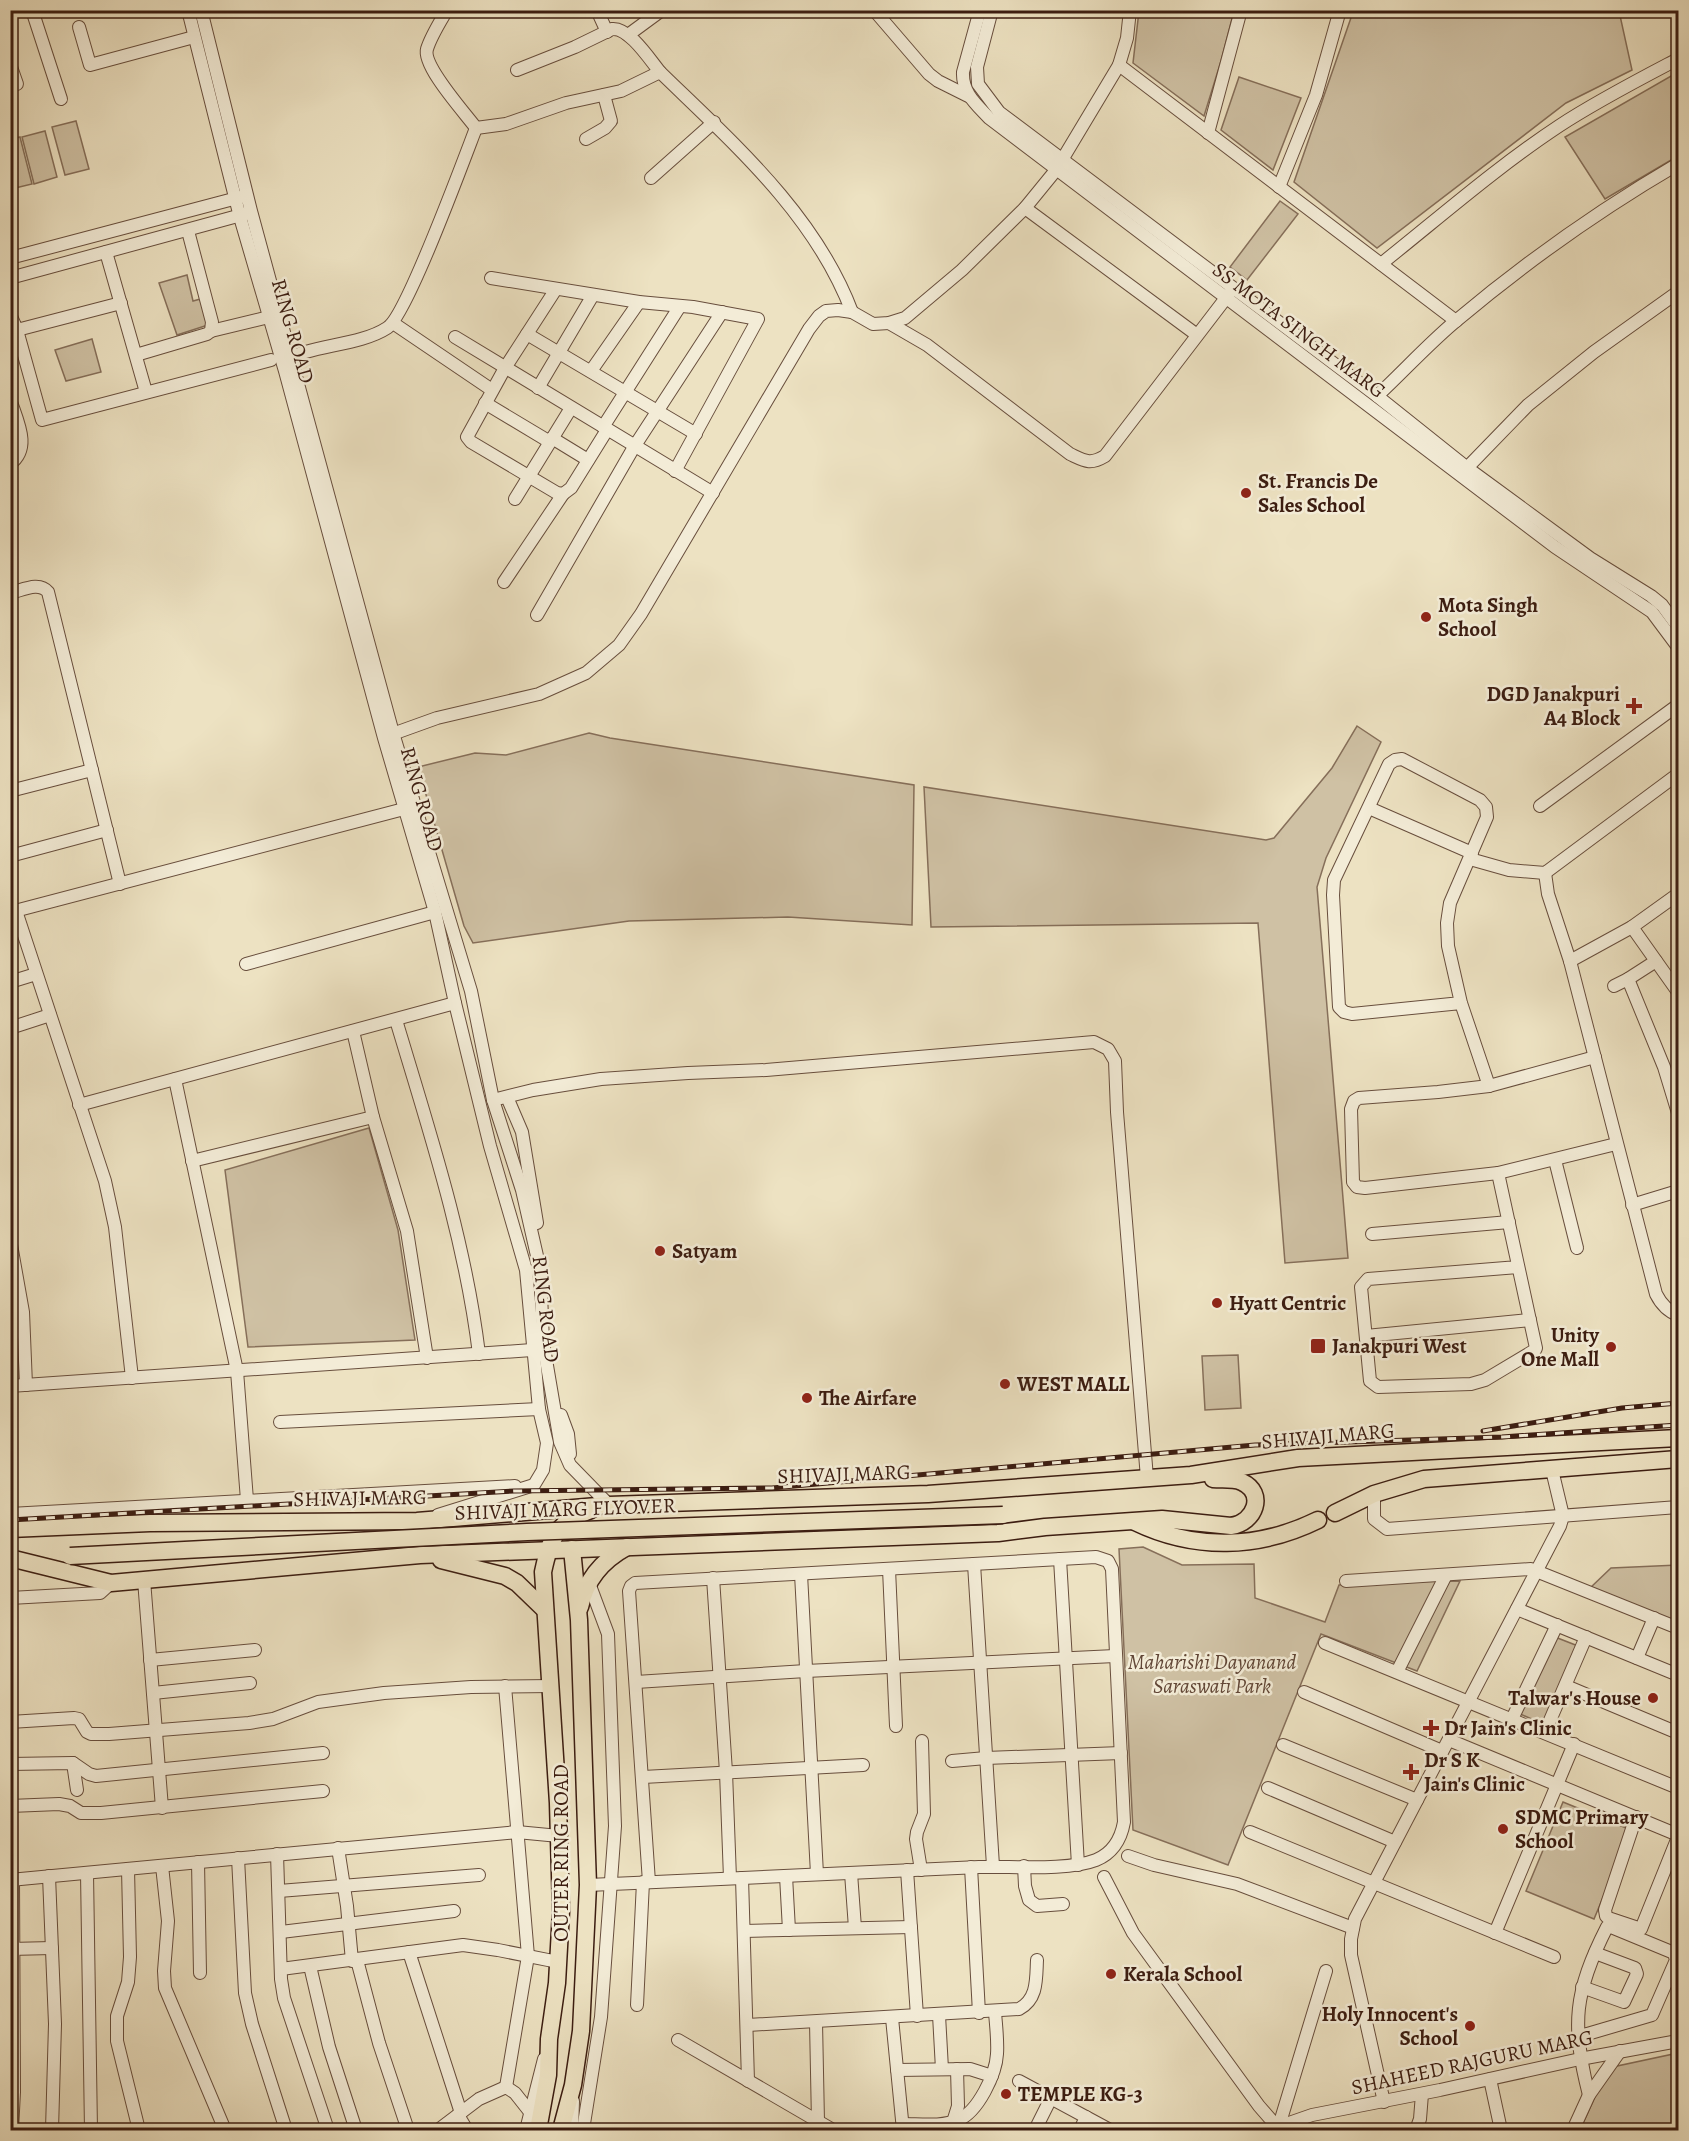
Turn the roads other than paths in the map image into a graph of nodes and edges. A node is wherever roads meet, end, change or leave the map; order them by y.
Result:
1 (32, 10) edge
2 (188, 10) edge
3 (201, 10) edge
4 (447, 10) edge
5 (597, 10) edge
6 (662, 10) edge
7 (874, 10) edge
8 (980, 10) edge
9 (992, 10) edge
10 (1130, 10) edge
11 (1242, 10) edge
12 (1340, 10) edge
13 (79, 27) dead end
14 (607, 32) junction
15 (628, 35) junction
16 (194, 37) junction
17 (1678, 59) edge
18 (10, 64) edge
19 (1119, 65) junction
20 (517, 70) dead end
21 (660, 72) junction
22 (17, 84) dead end
23 (604, 95) junction
24 (968, 96) junction
25 (61, 99) dead end
26 (714, 122) junction
27 (476, 128) junction
28 (1208, 134) junction
29 (586, 139) dead end
30 (1678, 164) edge
31 (1059, 165) junction
32 (651, 178) dead end
33 (1279, 186) junction
34 (241, 197) junction
35 (1025, 208) junction
36 (251, 211) junction
37 (240, 217) junction
38 (188, 231) junction
39 (106, 252) junction
40 (10, 258) edge
41 (1382, 264) junction
42 (10, 278) edge
43 (491, 278) dead end
44 (556, 288) junction
45 (1233, 288) junction
46 (1678, 292) edge
47 (593, 295) junction
48 (1225, 299) junction
49 (639, 302) junction
50 (121, 303) junction
51 (680, 306) junction
52 (722, 312) junction
53 (852, 312) junction
54 (10, 314) edge
55 (269, 317) junction
56 (1275, 319) junction
57 (1456, 321) junction
58 (393, 323) junction
59 (889, 323) junction
60 (17, 330) junction
61 (1266, 330) junction
62 (211, 331) junction
63 (527, 334) junction
64 (1197, 335) junction
65 (455, 338) dead end
66 (559, 352) junction
67 (136, 355) junction
68 (282, 359) junction
69 (505, 368) junction
70 (591, 371) junction
71 (1347, 373) junction
72 (1337, 383) junction
73 (538, 388) junction
74 (492, 390) junction
75 (625, 391) junction
76 (146, 392) junction
77 (1377, 396) junction
78 (10, 399) edge
79 (485, 403) junction
80 (571, 408) junction
81 (658, 410) junction
82 (605, 428) junction
83 (696, 434) junction
84 (551, 440) junction
85 (634, 447) junction
86 (588, 460) junction
87 (10, 464) edge
88 (675, 471) junction
89 (1462, 472) junction
90 (529, 476) junction
91 (713, 493) junction
92 (563, 494) junction
93 (515, 499) dead end
94 (504, 582) dead end
95 (10, 593) edge
96 (537, 615) dead end
97 (1678, 627) edge
98 (1678, 647) edge
99 (1678, 705) edge
100 (388, 735) junction
101 (92, 770) junction
102 (1678, 774) edge
103 (10, 791) edge
104 (1540, 806) dead end
105 (1369, 808) junction
106 (404, 810) junction
107 (107, 830) junction
108 (10, 856) edge
109 (1471, 856) junction
110 (1545, 873) junction
111 (120, 884) junction
112 (1678, 894) edge
113 (13, 911) edge
114 (435, 912) junction
115 (1632, 927) junction
116 (1570, 961) junction
117 (1656, 961) junction
118 (246, 964) dead end
119 (36, 974) junction
120 (1628, 979) junction
121 (10, 982) edge
122 (1614, 986) dead end
123 (1678, 992) edge
124 (455, 1003) junction
125 (1461, 1003) junction
126 (50, 1015) junction
127 (396, 1020) junction
128 (10, 1028) edge
129 (353, 1031) junction
130 (1595, 1058) junction
131 (175, 1079) junction
132 (1489, 1086) junction
133 (507, 1097) junction
134 (493, 1100) junction
135 (79, 1105) junction
136 (1678, 1113) edge
137 (373, 1117) junction
138 (1616, 1144) junction
139 (1555, 1160) junction
140 (192, 1161) junction
141 (1498, 1173) junction
142 (1678, 1191) edge
143 (1632, 1205) junction
144 (1509, 1222) junction
145 (1372, 1234) dead end
146 (10, 1239) edge
147 (1577, 1248) dead end
148 (1518, 1267) junction
149 (1678, 1316) edge
150 (1530, 1320) junction
151 (1366, 1336) junction
152 (532, 1350) junction
153 (479, 1354) junction
154 (427, 1358) junction
155 (237, 1371) junction
156 (132, 1378) junction
157 (26, 1385) junction
158 (10, 1386) edge
159 (538, 1409) junction
160 (280, 1422) dead end
161 (1678, 1438) edge
162 (547, 1443) junction
163 (560, 1443) junction
164 (1678, 1459) edge
165 (569, 1462) junction
166 (1552, 1470) junction
167 (1147, 1478) junction
168 (534, 1485) junction
169 (1374, 1494) junction
170 (247, 1500) junction
171 (670, 1503) junction
172 (609, 1504) junction
173 (1678, 1507) edge
174 (1335, 1513) dead end
175 (10, 1514) edge
176 (1563, 1516) junction
177 (1132, 1520) junction
178 (1318, 1520) dead end
179 (417, 1521) junction
180 (1045, 1527) junction
181 (10, 1529) edge
182 (672, 1545) junction
183 (628, 1546) junction
184 (572, 1549) junction
185 (548, 1550) junction
186 (420, 1555) junction
187 (12, 1558) edge
188 (1060, 1559) junction
189 (974, 1564) junction
190 (889, 1569) junction
191 (1537, 1570) junction
192 (801, 1574) junction
193 (1446, 1575) junction
194 (713, 1578) junction
195 (144, 1580) junction
196 (1346, 1581) dead end
197 (111, 1583) junction
198 (589, 1583) junction
199 (10, 1598) edge
200 (1517, 1609) junction
201 (544, 1610) junction
202 (1654, 1618) junction
203 (579, 1620) junction
204 (1557, 1625) junction
205 (1678, 1628) edge
206 (1586, 1637) junction
207 (1325, 1643) dead end
208 (255, 1650) dead end
209 (1115, 1656) junction
210 (1637, 1658) junction
211 (1066, 1659) junction
212 (150, 1660) junction
213 (980, 1663) junction
214 (893, 1667) junction
215 (806, 1671) junction
216 (1397, 1672) junction
217 (1678, 1675) edge
218 (720, 1677) junction
219 (636, 1682) junction
220 (250, 1683) dead end
221 (505, 1686) junction
222 (551, 1686) junction
223 (1566, 1686) junction
224 (1304, 1692) dead end
225 (153, 1693) junction
226 (1469, 1701) junction
227 (1512, 1719) junction
228 (10, 1722) edge
229 (896, 1726) dead end
230 (156, 1731) junction
231 (1545, 1732) junction
232 (1678, 1733) edge
233 (1449, 1740) junction
234 (922, 1741) dead end
235 (1574, 1744) junction
236 (1283, 1745) dead end
237 (1442, 1751) junction
238 (322, 1753) dead end
239 (1121, 1753) junction
240 (1072, 1754) junction
241 (986, 1758) junction
242 (952, 1761) dead end
243 (73, 1762) junction
244 (10, 1764) edge
245 (863, 1765) dead end
246 (811, 1768) junction
247 (159, 1769) junction
248 (726, 1772) junction
249 (643, 1777) junction
250 (1558, 1785) junction
251 (1268, 1788) dead end
252 (1678, 1788) edge
253 (77, 1790) dead end
254 (323, 1791) dead end
255 (1417, 1800) junction
256 (10, 1806) edge
257 (162, 1808) junction
258 (1636, 1817) junction
259 (517, 1832) junction
260 (1250, 1832) dead end
261 (559, 1836) junction
262 (1678, 1836) edge
263 (1395, 1842) junction
264 (338, 1848) junction
265 (277, 1854) junction
266 (1128, 1856) dead end
267 (238, 1858) junction
268 (198, 1862) junction
269 (1078, 1865) junction
270 (162, 1866) junction
271 (993, 1866) junction
272 (1024, 1866) junction
273 (971, 1867) junction
274 (128, 1869) junction
275 (906, 1870) junction
276 (921, 1870) junction
277 (87, 1873) junction
278 (851, 1873) junction
279 (817, 1874) junction
280 (479, 1875) dead end
281 (49, 1876) junction
282 (786, 1876) junction
283 (736, 1878) junction
284 (1104, 1878) dead end
285 (12, 1879) edge
286 (646, 1882) junction
287 (1374, 1883) junction
288 (611, 1884) junction
289 (588, 1885) junction
290 (344, 1886) junction
291 (279, 1891) junction
292 (1063, 1904) dead end
293 (454, 1911) dead end
294 (348, 1923) junction
295 (1354, 1923) junction
296 (911, 1927) junction
297 (855, 1928) junction
298 (789, 1930) junction
299 (744, 1931) junction
300 (281, 1932) junction
301 (1496, 1933) junction
302 (52, 1948) junction
303 (12, 1949) edge
304 (409, 1952) junction
305 (1595, 1953) junction
306 (528, 1956) junction
307 (1554, 1957) dead end
308 (355, 1960) junction
309 (1037, 1960) dead end
310 (558, 1962) junction
311 (310, 1966) junction
312 (281, 1969) junction
313 (1326, 1971) dead end
314 (200, 1973) dead end
315 (12, 1982) edge
316 (1582, 1987) junction
317 (637, 2005) dead end
318 (995, 2012) junction
319 (979, 2013) junction
320 (939, 2015) junction
321 (917, 2016) junction
322 (892, 2018) junction
323 (12, 2020) edge
324 (816, 2022) junction
325 (748, 2025) junction
326 (1577, 2037) junction
327 (549, 2039) junction
328 (678, 2040) dead end
329 (1678, 2041) edge
330 (12, 2046) edge
331 (1620, 2051) junction
332 (1580, 2059) junction
333 (942, 2069) junction
334 (957, 2069) junction
335 (897, 2070) junction
336 (992, 2076) junction
337 (1490, 2079) junction
338 (748, 2081) junction
339 (1019, 2081) dead end
340 (573, 2085) junction
341 (506, 2086) junction
342 (1422, 2094) junction
343 (1589, 2095) junction
344 (1051, 2098) junction
345 (1384, 2102) junction
346 (530, 2112) junction
347 (459, 2114) junction
348 (1086, 2117) junction
349 (818, 2122) junction
350 (947, 2125) edge
351 (903, 2127) edge
352 (12, 2130) edge
353 (52, 2130) edge
354 (91, 2130) edge
355 (139, 2130) edge
356 (225, 2130) edge
357 (286, 2130) edge
358 (328, 2130) edge
359 (356, 2130) edge
360 (408, 2130) edge
361 (438, 2130) edge
362 (467, 2130) edge
363 (526, 2130) edge
364 (538, 2130) edge
365 (561, 2130) edge
366 (572, 2130) edge
367 (583, 2130) edge
368 (833, 2130) edge
369 (1035, 2130) edge
370 (1080, 2130) edge
371 (1110, 2130) edge
372 (1278, 2130) edge
373 (1416, 2130) edge
374 (1502, 2130) edge
375 (1573, 2130) edge

1 - 25 street
2 - 16 street, RING ROAD
3 - 34 street, RING ROAD
4 - 27 street
5 - 14 street
6 - 15 street
7 - 24 street
8 - 24 street
9 - 31 street, SS MOTA SINGH MARG
10 - 19 street
11 - 28 street
12 - 33 street
13 - 16 street
14 - 15 street
14 - 20 street
15 - 21 street
16 - 34 street, RING ROAD
17 - 41 street
18 - 22 street
19 - 28 street
19 - 31 street
21 - 23 street
21 - 26 street
23 - 27 street
23 - 29 street
24 - 31 street, SS MOTA SINGH MARG
26 - 32 street
26 - 53 street
27 - 58 street
28 - 33 street
30 - 57 street
31 - 35 street
31 - 45 street, SS MOTA SINGH MARG
31 - 48 street, SS MOTA SINGH MARG
33 - 41 street
34 - 36 street, RING ROAD
34 - 37 street, RING ROAD
34 - 40 street
35 - 59 street
35 - 64 street
36 - 37 street
36 - 68 street, RING ROAD
37 - 38 street
37 - 55 street, RING ROAD
38 - 39 street
38 - 62 street
39 - 42 street
39 - 50 street
41 - 57 street
43 - 44 street
44 - 47 street
44 - 63 street
45 - 48 street
45 - 56 street, SS MOTA SINGH MARG
46 - 89 street
47 - 49 street
47 - 66 street
48 - 61 street, SS MOTA SINGH MARG
48 - 64 street
49 - 51 street
49 - 70 street
50 - 60 street
50 - 67 street
51 - 52 street
51 - 75 street
52 - 81 street
52 - 83 street
53 - 59 street
53 - 91 street
54 - 60 street
55 - 62 street
55 - 68 street, RING ROAD
56 - 61 street
56 - 71 street, SS MOTA SINGH MARG
57 - 77 street
58 - 68 street
58 - 74 street
59 - 64 street
60 - 76 street
61 - 72 street, SS MOTA SINGH MARG
62 - 67 street
63 - 66 street
63 - 69 street
65 - 69 street
66 - 70 street
66 - 73 street
67 - 76 street
68 - 76 street
68 - 100 street, RING ROAD
69 - 73 street
69 - 74 street
70 - 75 street
71 - 72 street
71 - 77 street, SS MOTA SINGH MARG
72 - 89 street, SS MOTA SINGH MARG
73 - 80 street
74 - 79 street
75 - 81 street
75 - 82 street
77 - 89 street, SS MOTA SINGH MARG
78 - 87 street
79 - 84 street
79 - 90 street
80 - 82 street
80 - 84 street
81 - 83 street
81 - 85 street
82 - 85 street
82 - 86 street
83 - 88 street
84 - 86 street
84 - 90 street
85 - 88 street
85 - 96 street
86 - 92 street
88 - 91 street
89 - 97 street, SS MOTA SINGH MARG
89 - 98 street, SS MOTA SINGH MARG
90 - 92 street
90 - 93 street
91 - 100 street
92 - 94 street
95 - 101 street
99 - 104 street
100 - 106 street, RING ROAD
100 - 134 street, RING ROAD
101 - 103 street
101 - 107 street
102 - 110 street
105 - 109 street
105 - 109 street
105 - 125 street
106 - 111 street
106 - 114 street, RING ROAD
107 - 108 street
107 - 111 street
109 - 110 street
109 - 125 street
110 - 116 street
111 - 113 street
112 - 115 street
113 - 119 street
114 - 118 street
114 - 124 street, RING ROAD
115 - 116 street
115 - 117 street
116 - 130 street
117 - 120 street
117 - 123 street
119 - 121 street
119 - 126 street
120 - 122 street
120 - 136 street
124 - 127 street
124 - 152 street, RING ROAD
125 - 132 street
126 - 128 street
126 - 135 street
127 - 129 street
127 - 153 street
129 - 131 street
129 - 137 street
130 - 132 street
130 - 138 street
131 - 135 street
131 - 140 street
132 - 141 street
133 - 134 street
133 - 165 street
133 - 167 street
134 - 163 street, RING ROAD
135 - 156 street
137 - 140 street
137 - 154 street
138 - 139 street
138 - 143 street
139 - 141 street
139 - 147 street
140 - 155 street
141 - 144 street
142 - 143 street
143 - 149 street
144 - 145 street
144 - 148 street
146 - 157 street
148 - 150 street
148 - 151 street
150 - 151 street
150 - 151 street
152 - 153 street
152 - 159 street, RING ROAD
153 - 154 street
154 - 155 street
155 - 156 street
155 - 170 street
156 - 157 street
157 - 158 street
159 - 160 street
159 - 162 street, RING ROAD
161 - 167 main road, SHIVAJI MARG
162 - 163 street
162 - 168 street, RING ROAD
163 - 165 street, RING ROAD
164 - 166 main road
165 - 172 street, RING ROAD
166 - 169 main road
166 - 176 street
167 - 171 main road, SHIVAJI MARG
167 - 177 main road
168 - 170 street
168 - 179 street
169 - 174 main road
169 - 176 street
170 - 175 street
171 - 172 main road, SHIVAJI MARG
171 - 182 main road
172 - 179 main road, SHIVAJI MARG
172 - 185 main road
173 - 176 street
176 - 191 street
177 - 178 main road
177 - 180 main road
179 - 181 main road, SHIVAJI MARG
179 - 186 main road
180 - 182 main road
180 - 187 main road, SHIVAJI MARG FLYOVER, bridge
182 - 183 main road
183 - 184 main road
183 - 198 main road
184 - 185 main road
184 - 203 main road
185 - 186 main road
185 - 201 main road, OUTER RING ROAD
186 - 195 main road
186 - 201 main road
187 - 197 main road
188 - 189 street
188 - 209 street
188 - 211 street
189 - 190 street
189 - 213 street
190 - 192 street
190 - 214 street
191 - 193 street
191 - 200 street
191 - 202 street
192 - 194 street
192 - 215 street
193 - 196 street
193 - 216 street
194 - 218 street
194 - 219 street
195 - 197 main road
195 - 212 street
197 - 199 street
198 - 203 main road
198 - 288 street
200 - 204 street
200 - 226 street
201 - 222 main road, OUTER RING ROAD
202 - 205 street
202 - 210 street
203 - 289 main road, OUTER RING ROAD
204 - 206 street
204 - 227 street
206 - 210 street
206 - 223 street
207 - 216 street
208 - 212 street
209 - 211 street
209 - 239 street
210 - 217 street
211 - 213 street
211 - 240 street
212 - 225 street
213 - 214 street
213 - 241 street
214 - 215 street
214 - 229 street
215 - 218 street
215 - 246 street
216 - 226 street
218 - 219 street
218 - 248 street
219 - 249 street
220 - 225 street
221 - 222 street
221 - 230 street
221 - 259 street
222 - 261 main road, OUTER RING ROAD
223 - 231 street
223 - 232 street
224 - 237 street
225 - 230 street
226 - 227 street
226 - 233 street
227 - 231 street
228 - 230 street
230 - 247 street
231 - 235 street
233 - 237 street
233 - 250 street
234 - 276 street
235 - 250 street
235 - 252 street
236 - 255 street
237 - 255 street
238 - 247 street
239 - 240 street
239 - 269 street
240 - 241 street
240 - 269 street
241 - 242 street
241 - 271 street
243 - 244 street
243 - 247 street
243 - 253 street
245 - 246 street
246 - 248 street
246 - 279 street
247 - 257 street
248 - 249 street
248 - 283 street
249 - 286 street
250 - 258 street
250 - 301 street
251 - 263 street
254 - 257 street
255 - 263 street
256 - 257 street
258 - 262 street
258 - 262 street
259 - 261 street
259 - 264 street
259 - 306 street
260 - 287 street
261 - 310 main road, OUTER RING ROAD
263 - 287 street
264 - 265 street
264 - 290 street
265 - 267 street
265 - 291 street
266 - 295 street
267 - 268 street
267 - 357 street
268 - 270 street
268 - 314 street
269 - 272 street
270 - 274 street
270 - 356 street
271 - 272 street
271 - 273 street
272 - 292 street
273 - 276 street
273 - 319 street
274 - 277 street
274 - 355 street
275 - 276 street
275 - 278 street
275 - 296 street
277 - 281 street
277 - 354 street
278 - 279 street
278 - 297 street
279 - 282 street
280 - 290 street
281 - 285 street
281 - 302 street
282 - 283 street
282 - 298 street
283 - 286 street
283 - 299 street
284 - 372 street
285 - 303 street
286 - 288 street
286 - 317 street
287 - 295 street
287 - 301 street
288 - 289 street
288 - 367 street
289 - 340 main road, OUTER RING ROAD
290 - 291 street
290 - 294 street
291 - 300 street
293 - 294 street
294 - 300 street
294 - 308 street
295 - 345 street
296 - 297 street
296 - 321 street
297 - 298 street
298 - 299 street
299 - 325 street
300 - 312 street
301 - 307 street
302 - 303 street
302 - 353 street
303 - 315 street
304 - 306 street
304 - 308 street
304 - 347 street
305 - 316 street
305 - 316 street
305 - 326 street
306 - 310 street
306 - 341 street
308 - 311 street
308 - 360 street
309 - 318 street
310 - 327 main road, OUTER RING ROAD
311 - 312 street
311 - 359 street
312 - 358 street
313 - 372 street
315 - 323 street
316 - 326 street
318 - 319 street
318 - 336 street
319 - 320 street
320 - 321 street
320 - 333 street
321 - 322 street
322 - 324 street
322 - 335 street
323 - 330 street
324 - 325 street
324 - 349 street
325 - 338 street
326 - 332 street
327 - 346 street, OUTER RING ROAD
327 - 364 main road, OUTER RING ROAD
328 - 338 street
329 - 331 street, SHAHEED RAJGURU MARG
330 - 352 street
331 - 332 street, SHAHEED RAJGURU MARG
331 - 343 street
332 - 337 street, SHAHEED RAJGURU MARG
332 - 343 street
333 - 334 street
333 - 335 street
334 - 336 street
334 - 350 street
335 - 351 street
336 - 350 street
337 - 342 street, SHAHEED RAJGURU MARG
337 - 374 street
338 - 349 street
339 - 344 street
340 - 365 main road, OUTER RING ROAD
340 - 366 street, OUTER RING ROAD
341 - 346 street
341 - 347 street
342 - 345 street, SHAHEED RAJGURU MARG
342 - 373 street
343 - 375 street
344 - 348 street
344 - 369 street
345 - 372 street, SHAHEED RAJGURU MARG
346 - 363 street, OUTER RING ROAD
347 - 361 street
347 - 362 street
348 - 370 street
348 - 371 street
349 - 368 street
350 - 351 street

